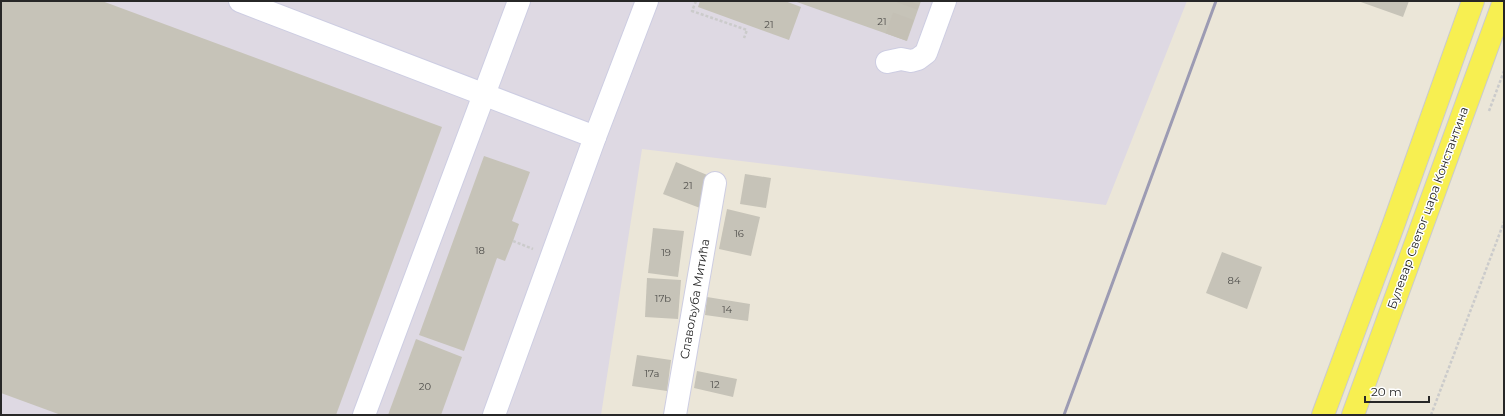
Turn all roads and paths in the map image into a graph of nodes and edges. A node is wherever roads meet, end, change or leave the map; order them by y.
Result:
1 (240, 1) edge
2 (519, 1) edge
3 (647, 1) edge
4 (696, 1) edge
5 (945, 1) edge
6 (1473, 1) edge
7 (1504, 1) edge
8 (744, 38) dead end
9 (888, 62) dead end
10 (484, 94) junction
11 (595, 137) junction
12 (715, 184) dead end
13 (1504, 222) edge
14 (364, 415) edge
15 (494, 415) edge
16 (675, 415) edge
17 (1323, 415) edge
18 (1353, 415) edge
19 (1431, 415) edge

1 - 10 street
2 - 10 street
3 - 11 street
4 - 8 path
5 - 9 street
6 - 17 main road
7 - 18 main road, Булевар Светог цара Константина
10 - 11 street
10 - 14 street
11 - 15 street
12 - 16 street, Славољуба Митића
13 - 19 path

